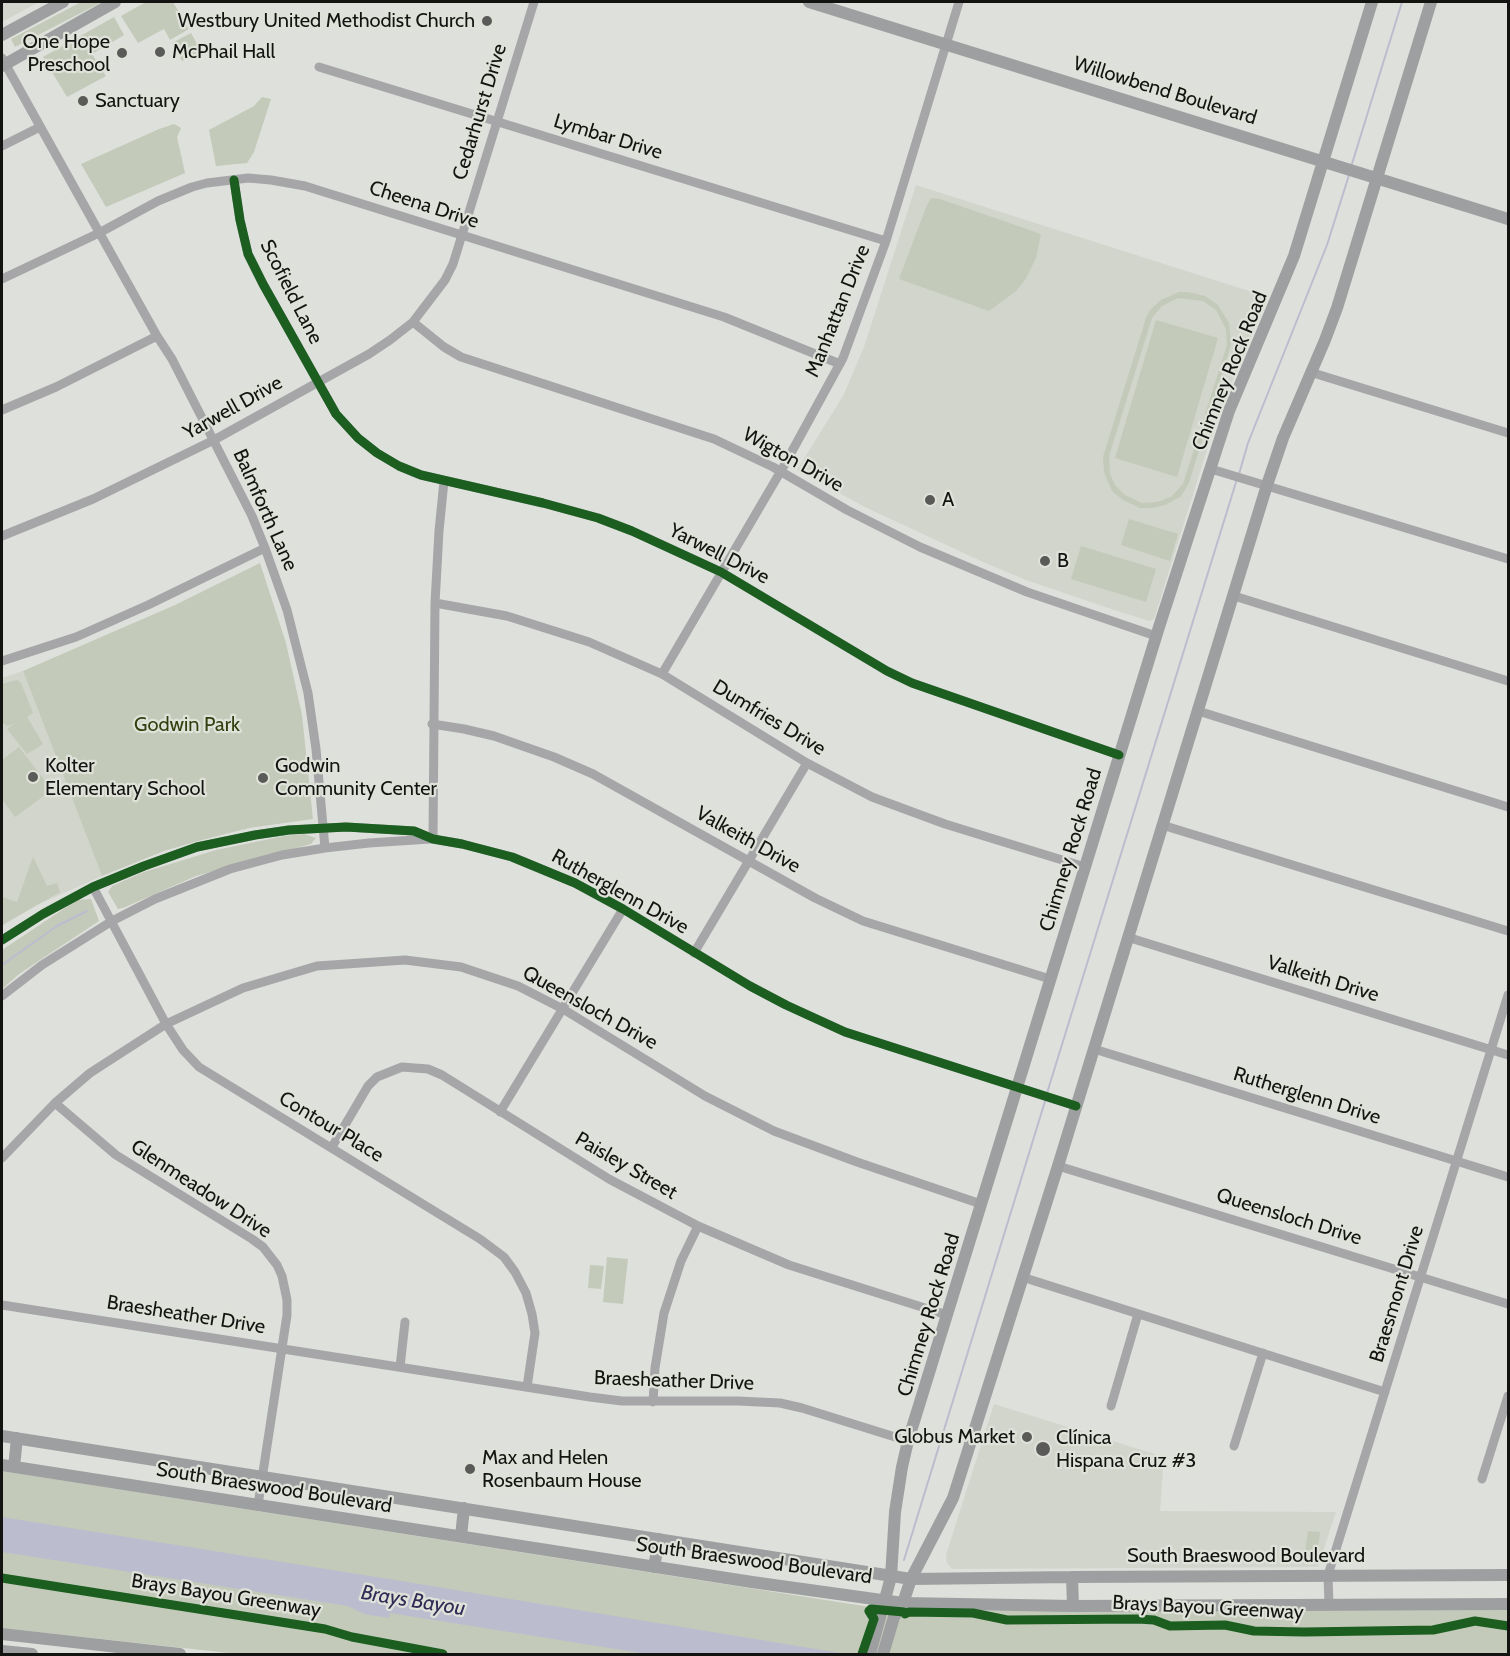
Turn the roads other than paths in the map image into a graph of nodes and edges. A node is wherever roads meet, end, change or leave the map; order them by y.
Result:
1 (63, 2) edge
2 (115, 2) edge
3 (534, 2) edge
4 (809, 2) edge
5 (959, 2) edge
6 (1372, 2) edge
7 (1431, 2) edge
8 (2, 35) edge
9 (946, 45) junction
10 (3, 62) edge
11 (319, 67) dead end
12 (496, 122) junction
13 (40, 127) junction
14 (2, 146) edge
15 (1324, 161) junction
16 (1377, 178) junction
17 (234, 180) junction
18 (1509, 219) edge
19 (99, 233) junction
20 (461, 236) junction
21 (886, 241) junction
22 (2, 279) edge
23 (413, 322) junction
24 (156, 336) junction
25 (840, 364) junction
26 (1310, 372) junction
27 (317, 382) junction
28 (2, 410) edge
29 (1509, 433) edge
30 (213, 440) junction
31 (1211, 469) junction
32 (780, 471) junction
33 (444, 481) junction
34 (1267, 485) junction
35 (2, 536) edge
36 (265, 548) junction
37 (1509, 559) edge
38 (721, 572) junction
39 (1234, 596) junction
40 (435, 603) junction
41 (1156, 636) junction
42 (2, 661) edge
43 (662, 674) junction
44 (1509, 681) edge
45 (1198, 711) junction
46 (432, 724) junction
47 (1119, 755) junction
48 (807, 763) junction
49 (1509, 807) edge
50 (1162, 825) junction
51 (323, 828) junction
52 (433, 839) junction
53 (325, 848) junction
54 (749, 861) junction
55 (1085, 867) junction
56 (93, 887) junction
57 (623, 909) junction
58 (112, 921) junction
59 (1509, 931) edge
60 (1127, 937) junction
61 (2, 940) edge
62 (694, 952) junction
63 (1050, 979) junction
64 (1509, 995) edge
65 (2, 996) edge
66 (563, 1009) junction
67 (166, 1024) junction
68 (1094, 1049) junction
69 (1491, 1050) junction
70 (1509, 1055) edge
71 (1017, 1087) junction
72 (55, 1102) junction
73 (1076, 1106) junction
74 (500, 1112) junction
75 (332, 1148) junction
76 (2, 1158) edge
77 (1457, 1161) junction
78 (1059, 1166) junction
79 (1509, 1177) edge
80 (981, 1204) junction
81 (698, 1227) junction
82 (1022, 1277) junction
83 (1421, 1277) junction
84 (1509, 1304) edge
85 (2, 1305) edge
86 (1138, 1314) junction
87 (947, 1315) junction
88 (405, 1322) dead end
89 (281, 1349) junction
90 (1263, 1353) junction
91 (400, 1367) junction
92 (527, 1388) junction
93 (1385, 1392) junction
94 (1509, 1395) edge
95 (653, 1402) junction
96 (1111, 1406) dead end
97 (2, 1436) edge
98 (17, 1438) junction
99 (908, 1442) junction
100 (1234, 1446) dead end
101 (8, 1466) edge
102 (262, 1477) junction
103 (1482, 1479) dead end
104 (258, 1505) junction
105 (464, 1508) junction
106 (461, 1536) junction
107 (659, 1539) junction
108 (654, 1567) junction
109 (1328, 1575) junction
110 (1509, 1575) edge
111 (1072, 1576) junction
112 (891, 1577) junction
113 (911, 1579) junction
114 (884, 1600) junction
115 (903, 1603) junction
116 (1509, 1604) edge
117 (1329, 1605) junction
118 (1073, 1606) junction
119 (888, 1616) junction
120 (2, 1634) edge
121 (2, 1651) edge
122 (32, 1654) edge
123 (180, 1654) edge
124 (870, 1654) edge
125 (883, 1654) edge

1 - 8 main road
2 - 10 main road
3 - 12 street, Cedarhurst Drive
4 - 9 main road, Willowbend Boulevard
5 - 9 street, Manhattan Drive
6 - 15 main road, Chimney Rock Road
7 - 16 main road
9 - 15 main road, Willowbend Boulevard
9 - 21 street, Manhattan Drive
10 - 13 street, Balmforth Lane
11 - 12 street, Lymbar Drive
12 - 20 street, Cedarhurst Drive
12 - 21 street, Lymbar Drive
13 - 14 street
13 - 19 street, Balmforth Lane
15 - 16 main road, Willowbend Boulevard
15 - 31 main road, Chimney Rock Road
16 - 18 main road, Willowbend Boulevard
16 - 26 main road
17 - 19 street, Cheena Drive
17 - 20 street, Cheena Drive
17 - 27 street, Scofield Lane
19 - 22 street, Cheena Drive
19 - 24 street, Balmforth Lane
20 - 23 street, Cedarhurst Drive
20 - 25 street, Cheena Drive
21 - 25 street, Manhattan Drive
23 - 27 street, Cedarhurst Drive
23 - 32 street, Wigton Drive
24 - 28 street
24 - 30 street, Balmforth Lane
25 - 32 street, Manhattan Drive
26 - 29 street
26 - 34 main road
27 - 30 street, Yarwell Drive
27 - 33 street, Yarwell Drive
30 - 35 street, Yarwell Drive
30 - 36 street, Balmforth Lane
31 - 34 street
31 - 41 main road, Chimney Rock Road
32 - 38 street, Manhattan Drive
32 - 41 street, Wigton Drive
33 - 38 street, Yarwell Drive
33 - 40 street
34 - 37 street
34 - 39 main road
36 - 42 street
36 - 51 street, Balmforth Lane
38 - 43 street, Manhattan Drive
38 - 47 street, Yarwell Drive
39 - 44 street
39 - 45 main road
40 - 43 street, Dumfries Drive
40 - 46 street
41 - 47 main road, Chimney Rock Road
43 - 48 street, Dumfries Drive
45 - 49 street
45 - 50 main road
46 - 52 street
46 - 54 street, Valkeith Drive
47 - 55 main road, Chimney Rock Road
48 - 54 street
48 - 55 street, Dumfries Drive
50 - 59 street
50 - 60 main road
51 - 52 street, Rutherglenn Drive
51 - 53 street, Balmforth Lane
51 - 56 street, Rutherglenn Drive
52 - 53 street, Rutherglenn Drive
52 - 57 street, Rutherglenn Drive
53 - 58 street, Rutherglenn Drive
54 - 62 street
54 - 63 street, Valkeith Drive
55 - 63 main road, Chimney Rock Road
56 - 58 street, Contour Place
56 - 61 street, Rutherglenn Drive
57 - 62 street, Rutherglenn Drive
57 - 66 street
58 - 65 street, Rutherglenn Drive
58 - 67 street, Contour Place
60 - 68 main road
60 - 69 street, Valkeith Drive
62 - 71 street, Rutherglenn Drive
63 - 71 main road, Chimney Rock Road
64 - 69 street, Braesmont Drive
66 - 67 street, Queensloch Drive
66 - 74 street
66 - 80 street, Queensloch Drive
67 - 72 street
67 - 75 street, Contour Place
68 - 73 main road
68 - 77 street, Rutherglenn Drive
69 - 70 street, Valkeith Drive
69 - 77 street, Braesmont Drive
71 - 73 street, Rutherglenn Drive
71 - 80 main road, Chimney Rock Road
72 - 76 street
72 - 89 street, Glenmeadow Drive
73 - 78 main road
74 - 75 street, Paisley Street
74 - 81 street, Paisley Street
75 - 92 street, Contour Place
77 - 79 street, Rutherglenn Drive
77 - 83 street, Braesmont Drive
78 - 82 main road
78 - 83 street, Queensloch Drive
80 - 87 main road, Chimney Rock Road
81 - 87 street, Paisley Street
81 - 95 street
82 - 86 street
82 - 113 main road
83 - 84 street, Queensloch Drive
83 - 93 street, Braesmont Drive
85 - 89 street, Braesheather Drive
86 - 90 street
86 - 96 street
87 - 99 main road, Chimney Rock Road
88 - 91 street
89 - 91 street, Braesheather Drive
89 - 102 street, Glenmeadow Drive
90 - 93 street
90 - 100 street
91 - 92 street, Braesheather Drive
92 - 95 street, Braesheather Drive
93 - 109 street, Braesmont Drive
94 - 103 street
95 - 99 street, Braesheather Drive
97 - 98 main road, South Braeswood Boulevard
98 - 101 main road
98 - 102 main road, South Braeswood Boulevard
99 - 112 main road, Chimney Rock Road
101 - 104 main road, South Braeswood Boulevard
102 - 104 street, Glenmeadow Drive
102 - 105 main road, South Braeswood Boulevard
104 - 106 main road, South Braeswood Boulevard
105 - 106 main road
105 - 107 main road, South Braeswood Boulevard
106 - 108 main road, South Braeswood Boulevard
107 - 108 main road
107 - 112 main road, South Braeswood Boulevard
108 - 114 main road, South Braeswood Boulevard
109 - 110 main road, South Braeswood Boulevard
109 - 111 main road, South Braeswood Boulevard
109 - 117 street, Braesmont Drive
111 - 113 main road, South Braeswood Boulevard
111 - 118 main road
112 - 113 main road, South Braeswood Boulevard
112 - 114 main road, Chimney Rock Road
113 - 115 main road
114 - 115 main road, South Braeswood Boulevard
114 - 119 main road
115 - 118 main road, South Braeswood Boulevard
115 - 119 main road
116 - 117 main road, South Braeswood Boulevard
117 - 118 main road, South Braeswood Boulevard
119 - 124 main road
119 - 125 main road
120 - 123 main road
121 - 122 main road

